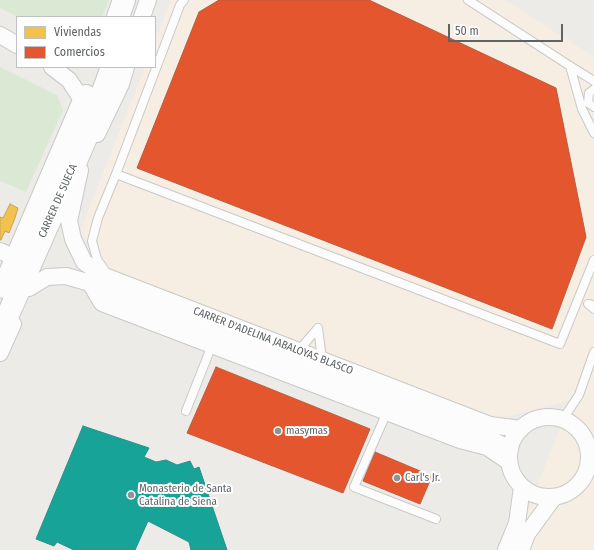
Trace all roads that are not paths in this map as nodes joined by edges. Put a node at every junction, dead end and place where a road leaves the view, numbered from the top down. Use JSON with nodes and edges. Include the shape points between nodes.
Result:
{"nodes":[{"id":1,"x":124,"y":0,"type":"edge"},
{"id":2,"x":137,"y":0,"type":"edge"},
{"id":3,"x":148,"y":0,"type":"edge"},
{"id":4,"x":184,"y":0,"type":"edge"},
{"id":5,"x":468,"y":0,"type":"edge"},
{"id":6,"x":118,"y":16,"type":"edge"},
{"id":7,"x":130,"y":16,"type":"edge"},
{"id":8,"x":142,"y":16,"type":"edge"},
{"id":9,"x":0,"y":28,"type":"edge"},
{"id":10,"x":16,"y":34,"type":"edge"},
{"id":11,"x":0,"y":35,"type":"edge"},
{"id":12,"x":16,"y":44,"type":"edge"},
{"id":13,"x":570,"y":66,"type":"junction"},
{"id":14,"x":53,"y":68,"type":"edge"},
{"id":15,"x":98,"y":68,"type":"edge"},
{"id":16,"x":112,"y":68,"type":"edge"},
{"id":17,"x":126,"y":68,"type":"edge"},
{"id":18,"x":594,"y":81,"type":"edge"},
{"id":19,"x":594,"y":89,"type":"edge"},
{"id":20,"x":84,"y":103,"type":"junction"},
{"id":21,"x":594,"y":107,"type":"edge"},
{"id":22,"x":593,"y":130,"type":"edge"},
{"id":23,"x":80,"y":170,"type":"junction"},
{"id":24,"x":116,"y":174,"type":"junction"},
{"id":25,"x":72,"y":207,"type":"joint"},
{"id":26,"x":8,"y":254,"type":"edge"},
{"id":27,"x":594,"y":260,"type":"edge"},
{"id":28,"x":109,"y":277,"type":"junction"},
{"id":29,"x":90,"y":283,"type":"junction"},
{"id":30,"x":29,"y":288,"type":"junction"},
{"id":31,"x":0,"y":296,"type":"edge"},
{"id":32,"x":578,"y":301,"type":"junction"},
{"id":33,"x":592,"y":306,"type":"edge"},
{"id":34,"x":0,"y":333,"type":"edge"},
{"id":35,"x":212,"y":345,"type":"junction"},
{"id":36,"x":299,"y":350,"type":"junction"},
{"id":37,"x":594,"y":352,"type":"edge"},
{"id":38,"x":0,"y":353,"type":"edge"},
{"id":39,"x":322,"y":360,"type":"junction"},
{"id":40,"x":186,"y":411,"type":"dead end"},
{"id":41,"x":387,"y":412,"type":"junction"},
{"id":42,"x":563,"y":419,"type":"junction"},
{"id":43,"x":521,"y":429,"type":"junction"},
{"id":44,"x":510,"y":456,"type":"junction"},
{"id":45,"x":522,"y":487,"type":"junction"},
{"id":46,"x":554,"y":497,"type":"junction"},
{"id":47,"x":436,"y":519,"type":"dead end"},
{"id":48,"x":506,"y":550,"type":"edge"},
{"id":49,"x":521,"y":550,"type":"edge"}],
"edges":[{"from":1,"to":6,"type":"main road"},
{"from":2,"to":7,"type":"main road"},
{"from":3,"to":8,"type":"street"},
{"from":4,"to":24,"type":"lane"},
{"from":5,"to":13,"type":"lane"},
{"from":9,"to":10,"type":"street"},
{"from":11,"to":12,"type":"street"},
{"from":13,"to":18,"type":"lane"},
{"from":13,"to":22,"type":"lane","via":[[582,109]]},
{"from":14,"to":20,"type":"street","via":[[70,80]]},
{"from":15,"to":20,"type":"main road","name":"CARRER DE SUECA"},
{"from":16,"to":34,"type":"main road","name":"CARRER DE SUECA","via":[[86,138]]},
{"from":17,"to":23,"type":"street","name":"CARRER DE SUECA","via":[[121,84]]},
{"from":19,"to":21,"type":"lane","via":[[589,93],[588,102]]},
{"from":20,"to":26,"type":"main road","name":"CARRER DE SUECA"},
{"from":23,"to":25,"type":"street","name":"CARRER DE SUECA"},
{"from":23,"to":30,"type":"street","name":"CARRER DE SUECA"},
{"from":24,"to":28,"type":"lane","via":[[98,218],[92,241],[97,259]]},
{"from":24,"to":32,"type":"lane","via":[[560,344]]},
{"from":25,"to":28,"type":"street","name":"CARRER D'ADELINA JABALOYAS BLASCO","via":[[69,222],[73,239],[84,262]]},
{"from":26,"to":31,"type":"main road","name":"CARRER DE SUECA"},
{"from":27,"to":32,"type":"lane"},
{"from":28,"to":36,"type":"street","name":"CARRER D'ADELINA JABALOYAS BLASCO"},
{"from":29,"to":30,"type":"street","name":"CARRER D'ADELINA JABALOYAS BLASCO","via":[[66,276],[48,277]]},
{"from":29,"to":35,"type":"street","via":[[102,303]]},
{"from":29,"to":44,"type":"street","name":"CARRER D'ADELINA JABALOYAS BLASCO","via":[[488,438]]},
{"from":30,"to":38,"type":"street","name":"CARRER DE SUECA"},
{"from":32,"to":33,"type":"lane"},
{"from":35,"to":40,"type":"lane"},
{"from":35,"to":41,"type":"street"},
{"from":36,"to":39,"type":"street","name":"CARRER D'ADELINA JABALOYAS BLASCO"},
{"from":36,"to":39,"type":"lane","via":[[318,328]]},
{"from":37,"to":42,"type":"lane","via":[[579,395]]},
{"from":39,"to":43,"type":"street","name":"CARRER D'ADELINA JABALOYAS BLASCO","via":[[490,424]]},
{"from":41,"to":44,"type":"street"},
{"from":41,"to":47,"type":"lane","via":[[354,487]]},
{"from":42,"to":43,"type":"street","via":[[548,417],[533,420]]},
{"from":42,"to":46,"type":"street","via":[[575,426],[584,437],[589,450],[589,464],[582,480],[570,492]]},
{"from":43,"to":44,"type":"street"},
{"from":44,"to":45,"type":"street","via":[[513,476]]},
{"from":45,"to":46,"type":"street","via":[[537,495]]},
{"from":45,"to":48,"type":"street","via":[[517,523]]},
{"from":46,"to":49,"type":"street","via":[[527,534]]}]}
